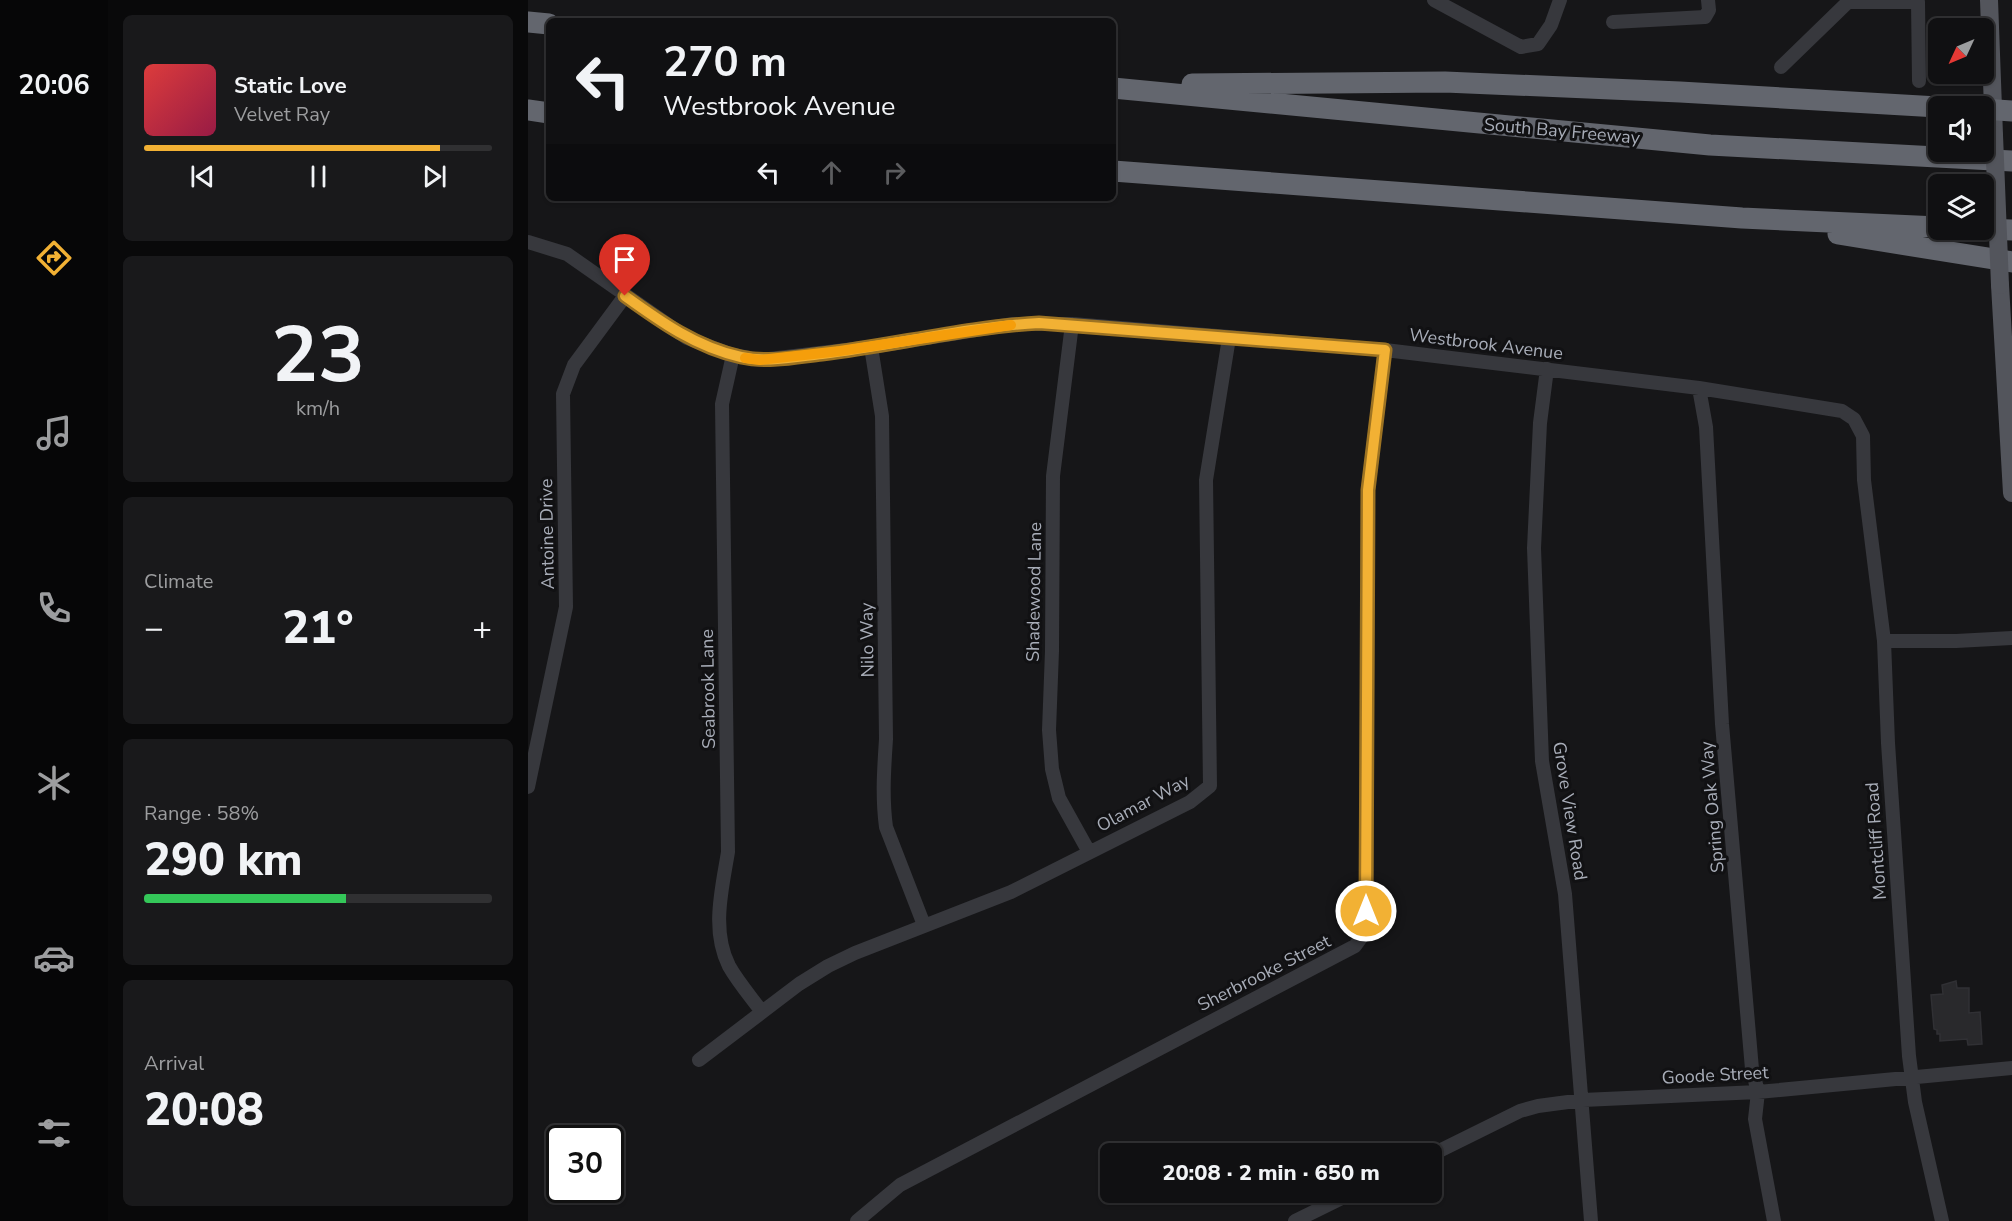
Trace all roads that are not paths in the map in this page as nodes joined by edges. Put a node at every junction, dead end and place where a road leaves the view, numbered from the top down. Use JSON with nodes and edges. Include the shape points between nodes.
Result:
{"nodes":[{"id":1,"x":1434,"y":0,"type":"edge"},
{"id":2,"x":1560,"y":0,"type":"edge"},
{"id":3,"x":1708,"y":0,"type":"edge"},
{"id":4,"x":1989,"y":0,"type":"edge"},
{"id":5,"x":1848,"y":1,"type":"edge"},
{"id":6,"x":528,"y":22,"type":"edge"},
{"id":7,"x":1613,"y":22,"type":"dead end"},
{"id":8,"x":546,"y":24,"type":"edge"},
{"id":9,"x":1781,"y":67,"type":"dead end"},
{"id":10,"x":1919,"y":81,"type":"dead end"},
{"id":11,"x":1116,"y":86,"type":"edge"},
{"id":12,"x":1116,"y":86,"type":"edge"},
{"id":13,"x":1928,"y":105,"type":"edge"},
{"id":14,"x":528,"y":110,"type":"edge"},
{"id":15,"x":1996,"y":110,"type":"edge"},
{"id":16,"x":546,"y":112,"type":"edge"},
{"id":17,"x":2012,"y":160,"type":"edge"},
{"id":18,"x":1116,"y":171,"type":"edge"},
{"id":19,"x":1742,"y":218,"type":"junction"},
{"id":20,"x":1928,"y":227,"type":"edge"},
{"id":21,"x":1994,"y":229,"type":"edge"},
{"id":22,"x":2012,"y":230,"type":"edge"},
{"id":23,"x":528,"y":243,"type":"edge"},
{"id":24,"x":2012,"y":262,"type":"edge"},
{"id":25,"x":625,"y":296,"type":"junction"},
{"id":26,"x":1072,"y":324,"type":"junction"},
{"id":27,"x":1229,"y":338,"type":"junction"},
{"id":28,"x":872,"y":347,"type":"junction"},
{"id":29,"x":1385,"y":350,"type":"junction"},
{"id":30,"x":733,"y":355,"type":"junction"},
{"id":31,"x":1547,"y":369,"type":"junction"},
{"id":32,"x":1699,"y":388,"type":"junction"},
{"id":33,"x":1863,"y":457,"type":"joint"},
{"id":34,"x":2012,"y":493,"type":"edge"},
{"id":35,"x":2012,"y":638,"type":"edge"},
{"id":36,"x":1884,"y":641,"type":"junction"},
{"id":37,"x":528,"y":787,"type":"edge"},
{"id":38,"x":1089,"y":852,"type":"junction"},
{"id":39,"x":924,"y":925,"type":"junction"},
{"id":40,"x":762,"y":1011,"type":"junction"},
{"id":41,"x":699,"y":1060,"type":"dead end"},
{"id":42,"x":2012,"y":1068,"type":"edge"},
{"id":43,"x":1912,"y":1078,"type":"junction"},
{"id":44,"x":1758,"y":1092,"type":"junction"},
{"id":45,"x":1583,"y":1100,"type":"junction"},
{"id":46,"x":1442,"y":1150,"type":"edge"},
{"id":47,"x":1332,"y":1203,"type":"edge"},
{"id":48,"x":857,"y":1221,"type":"edge"},
{"id":49,"x":1295,"y":1221,"type":"edge"},
{"id":50,"x":1591,"y":1221,"type":"edge"},
{"id":51,"x":1774,"y":1221,"type":"edge"},
{"id":52,"x":1942,"y":1221,"type":"edge"}],
"edges":[{"from":1,"to":2,"type":"street","via":[[1521,47],[1538,44],[1551,25]]},
{"from":3,"to":7,"type":"street","via":[[1705,17]]},
{"from":4,"to":15,"type":"main road"},
{"from":5,"to":9,"type":"street"},
{"from":5,"to":10,"type":"street","via":[[1918,2]]},
{"from":6,"to":8,"type":"highway"},
{"from":11,"to":13,"type":"highway","via":[[1445,82]]},
{"from":12,"to":17,"type":"highway","name":"South Bay Freeway","via":[[1710,145]]},
{"from":14,"to":16,"type":"highway"},
{"from":15,"to":34,"type":"main road","bridge":true,"via":[[2000,285]]},
{"from":18,"to":19,"type":"highway"},
{"from":19,"to":20,"type":"highway"},
{"from":19,"to":24,"type":"highway"},
{"from":21,"to":22,"type":"highway"},
{"from":23,"to":25,"type":"street","name":"Westbrook Avenue","via":[[567,254]]},
{"from":25,"to":30,"type":"street","name":"Westbrook Avenue","via":[[687,338]]},
{"from":25,"to":37,"type":"street","name":"Antoine Drive","via":[[574,365],[563,394],[566,607]]},
{"from":26,"to":27,"type":"street","name":"Westbrook Avenue"},
{"from":26,"to":28,"type":"street","name":"Westbrook Avenue","via":[[1013,324]]},
{"from":26,"to":38,"type":"street","name":"Shadewood Lane","via":[[1053,476],[1049,744],[1059,798]]},
{"from":27,"to":29,"type":"street","name":"Westbrook Avenue"},
{"from":27,"to":38,"type":"street","name":"Olamar Way","via":[[1206,480],[1210,786],[1190,802]]},
{"from":28,"to":30,"type":"street","name":"Westbrook Avenue","via":[[760,360]]},
{"from":28,"to":39,"type":"street","name":"Nilo Way","via":[[882,416],[886,739],[882,792],[886,827]]},
{"from":29,"to":31,"type":"street","name":"Westbrook Avenue"},
{"from":29,"to":48,"type":"street","name":"Sherbrooke Street","via":[[1368,490],[1363,935],[1355,946],[900,1185]]},
{"from":30,"to":40,"type":"street","name":"Seabrook Lane","via":[[722,404],[728,852],[718,912],[721,944],[729,966]]},
{"from":31,"to":32,"type":"street","name":"Westbrook Avenue"},
{"from":31,"to":45,"type":"street","name":"Grove View Road","via":[[1540,423],[1534,548],[1542,761],[1565,894]]},
{"from":32,"to":33,"type":"street","name":"Westbrook Avenue","via":[[1842,411],[1854,419],[1863,436]]},
{"from":32,"to":44,"type":"street","name":"Spring Oak Way","via":[[1706,427],[1725,751],[1752,1069]]},
{"from":33,"to":36,"type":"street","name":"Montcliff Road"},
{"from":35,"to":36,"type":"street"},
{"from":36,"to":43,"type":"street","name":"Montcliff Road"},
{"from":38,"to":39,"type":"street","name":"Olamar Way","via":[[1011,892]]},
{"from":39,"to":40,"type":"street","name":"Olamar Way","via":[[828,966]]},
{"from":40,"to":41,"type":"street","name":"Olamar Way"},
{"from":42,"to":43,"type":"street","name":"Goode Street"},
{"from":43,"to":44,"type":"street","name":"Goode Street"},
{"from":43,"to":52,"type":"street","name":"Montcliff Road"},
{"from":44,"to":45,"type":"street","name":"Goode Street"},
{"from":44,"to":51,"type":"street","name":"Spring Oak Way","via":[[1755,1119]]},
{"from":45,"to":46,"type":"street","name":"Goode Street","via":[[1520,1111]]},
{"from":45,"to":50,"type":"street","name":"Grove View Road"},
{"from":47,"to":49,"type":"street"}]}
